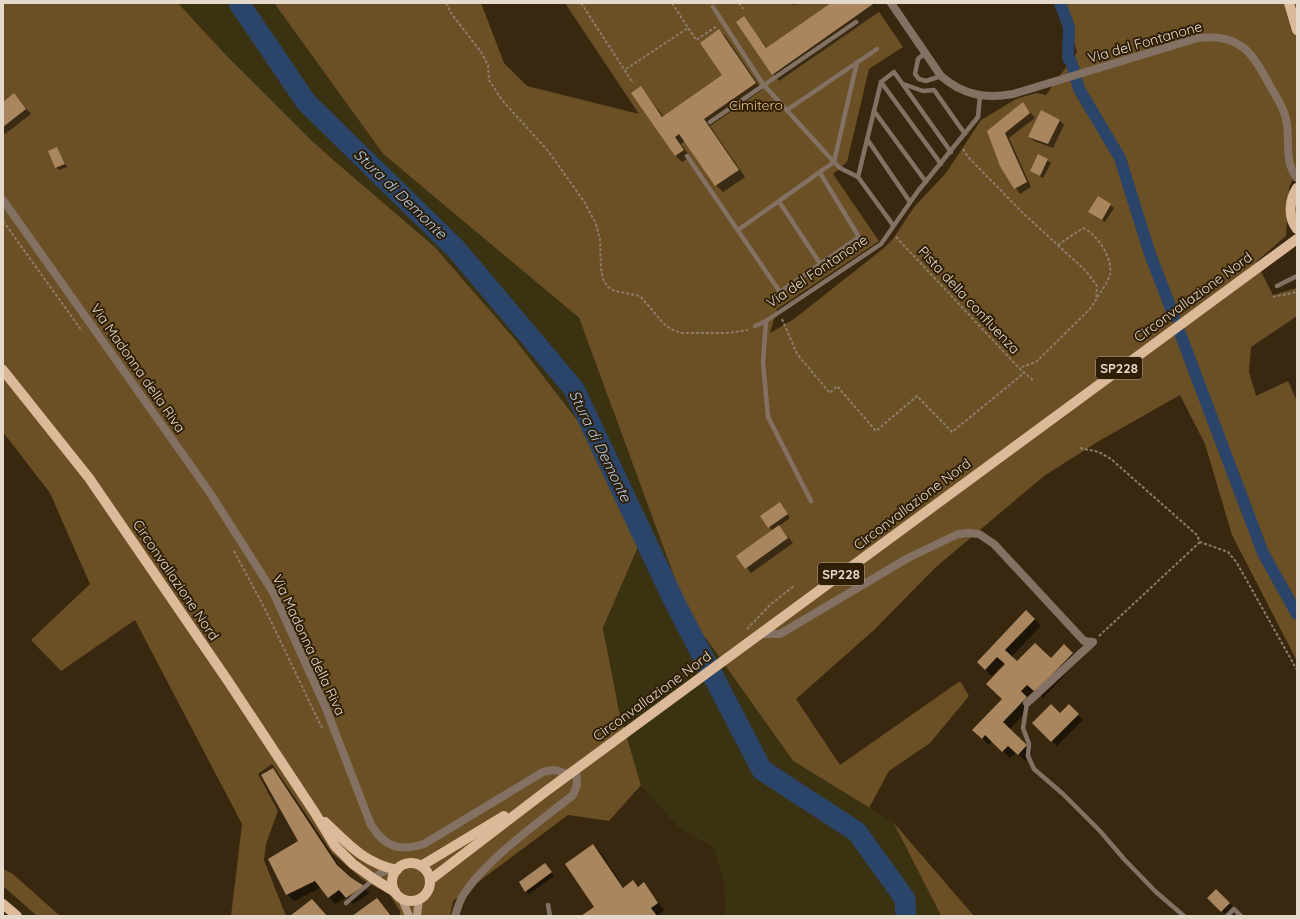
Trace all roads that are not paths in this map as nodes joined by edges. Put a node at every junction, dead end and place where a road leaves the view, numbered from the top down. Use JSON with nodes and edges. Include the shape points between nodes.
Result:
{"nodes":[{"id":1,"x":891,"y":3,"type":"edge"},
{"id":2,"x":1289,"y":3,"type":"edge"},
{"id":3,"x":713,"y":7,"type":"dead end"},
{"id":4,"x":856,"y":22,"type":"dead end"},
{"id":5,"x":1297,"y":30,"type":"edge"},
{"id":6,"x":877,"y":49,"type":"dead end"},
{"id":7,"x":925,"y":53,"type":"junction"},
{"id":8,"x":857,"y":62,"type":"junction"},
{"id":9,"x":941,"y":76,"type":"junction"},
{"id":10,"x":881,"y":82,"type":"junction"},
{"id":11,"x":763,"y":84,"type":"junction"},
{"id":12,"x":903,"y":84,"type":"junction"},
{"id":13,"x":980,"y":96,"type":"junction"},
{"id":14,"x":787,"y":110,"type":"junction"},
{"id":15,"x":874,"y":111,"type":"junction"},
{"id":16,"x":710,"y":122,"type":"dead end"},
{"id":17,"x":965,"y":134,"type":"junction"},
{"id":18,"x":867,"y":139,"type":"junction"},
{"id":19,"x":951,"y":152,"type":"junction"},
{"id":20,"x":688,"y":156,"type":"dead end"},
{"id":21,"x":834,"y":162,"type":"junction"},
{"id":22,"x":940,"y":164,"type":"junction"},
{"id":23,"x":820,"y":173,"type":"junction"},
{"id":24,"x":858,"y":177,"type":"junction"},
{"id":25,"x":1297,"y":178,"type":"edge"},
{"id":26,"x":926,"y":182,"type":"junction"},
{"id":27,"x":1297,"y":188,"type":"edge"},
{"id":28,"x":3,"y":200,"type":"edge"},
{"id":29,"x":780,"y":202,"type":"junction"},
{"id":30,"x":910,"y":202,"type":"junction"},
{"id":31,"x":893,"y":225,"type":"junction"},
{"id":32,"x":1297,"y":229,"type":"edge"},
{"id":33,"x":738,"y":230,"type":"junction"},
{"id":34,"x":1297,"y":239,"type":"edge"},
{"id":35,"x":821,"y":265,"type":"junction"},
{"id":36,"x":1297,"y":276,"type":"edge"},
{"id":37,"x":1276,"y":286,"type":"dead end"},
{"id":38,"x":766,"y":321,"type":"junction"},
{"id":39,"x":755,"y":326,"type":"road end"},
{"id":40,"x":3,"y":370,"type":"edge"},
{"id":41,"x":811,"y":501,"type":"dead end"},
{"id":42,"x":761,"y":634,"type":"junction"},
{"id":43,"x":1028,"y":703,"type":"joint"},
{"id":44,"x":572,"y":772,"type":"junction"},
{"id":45,"x":545,"y":792,"type":"junction"},
{"id":46,"x":315,"y":813,"type":"junction"},
{"id":47,"x":421,"y":866,"type":"junction"},
{"id":48,"x":394,"y":869,"type":"junction"},
{"id":49,"x":374,"y":879,"type":"junction"},
{"id":50,"x":430,"y":880,"type":"junction"},
{"id":51,"x":399,"y":895,"type":"junction"},
{"id":52,"x":419,"y":900,"type":"junction"},
{"id":53,"x":346,"y":903,"type":"dead end"},
{"id":54,"x":3,"y":904,"type":"edge"},
{"id":55,"x":548,"y":905,"type":"dead end"},
{"id":56,"x":17,"y":916,"type":"edge"},
{"id":57,"x":408,"y":916,"type":"edge"},
{"id":58,"x":417,"y":916,"type":"edge"},
{"id":59,"x":455,"y":916,"type":"edge"},
{"id":60,"x":550,"y":916,"type":"edge"},
{"id":61,"x":1184,"y":916,"type":"edge"},
{"id":62,"x":1227,"y":916,"type":"edge"},
{"id":63,"x":1241,"y":916,"type":"edge"}],
"edges":[{"from":1,"to":7,"type":"street","name":"Via del Fontanone"},
{"from":2,"to":5,"type":"main road"},
{"from":3,"to":11,"type":"lane"},
{"from":4,"to":11,"type":"lane"},
{"from":6,"to":8,"type":"lane"},
{"from":7,"to":9,"type":"street","name":"Via del Fontanone"},
{"from":7,"to":9,"type":"lane","via":[[918,59],[915,74],[919,79],[926,81]]},
{"from":8,"to":14,"type":"lane"},
{"from":8,"to":21,"type":"lane"},
{"from":9,"to":13,"type":"street","name":"Via del Fontanone","via":[[964,92]]},
{"from":10,"to":12,"type":"lane","via":[[894,72]]},
{"from":10,"to":15,"type":"lane"},
{"from":10,"to":22,"type":"lane"},
{"from":11,"to":14,"type":"lane"},
{"from":11,"to":16,"type":"lane"},
{"from":12,"to":17,"type":"lane","via":[[923,90],[934,90]]},
{"from":12,"to":19,"type":"lane"},
{"from":13,"to":17,"type":"lane","name":"Via del Fontanone","via":[[978,118]]},
{"from":13,"to":25,"type":"street","name":"Via del Fontanone","via":[[997,97],[1013,94],[1198,38],[1228,38],[1251,54],[1286,118],[1288,159]]},
{"from":14,"to":21,"type":"lane"},
{"from":15,"to":18,"type":"lane"},
{"from":15,"to":26,"type":"lane"},
{"from":17,"to":19,"type":"lane","name":"Via del Fontanone"},
{"from":18,"to":24,"type":"lane"},
{"from":18,"to":30,"type":"lane"},
{"from":19,"to":22,"type":"lane","name":"Via del Fontanone"},
{"from":20,"to":33,"type":"lane"},
{"from":21,"to":23,"type":"lane"},
{"from":21,"to":24,"type":"lane"},
{"from":22,"to":26,"type":"lane","name":"Via del Fontanone"},
{"from":23,"to":29,"type":"lane"},
{"from":23,"to":35,"type":"lane","via":[[859,237]]},
{"from":24,"to":31,"type":"lane"},
{"from":26,"to":30,"type":"lane","name":"Via del Fontanone"},
{"from":27,"to":32,"type":"main road","via":[[1291,204],[1291,215]]},
{"from":28,"to":44,"type":"street","name":"Via Madonna della Riva","via":[[210,493],[273,592],[325,706],[371,825],[378,835],[387,843],[399,848],[412,848],[424,844],[543,772],[551,769]]},
{"from":29,"to":33,"type":"lane"},
{"from":29,"to":35,"type":"lane"},
{"from":30,"to":31,"type":"lane","name":"Via del Fontanone"},
{"from":31,"to":38,"type":"lane","name":"Via del Fontanone","via":[[881,244]]},
{"from":33,"to":35,"type":"lane","via":[[780,292]]},
{"from":34,"to":42,"type":"main road","name":"Circonvallazione Nord","number":"SP228"},
{"from":36,"to":37,"type":"lane"},
{"from":38,"to":39,"type":"lane","name":"Via del Fontanone"},
{"from":38,"to":41,"type":"lane","via":[[763,362],[768,417]]},
{"from":40,"to":46,"type":"main road","name":"Circonvallazione Nord","via":[[89,478]]},
{"from":42,"to":43,"type":"street","via":[[780,634],[908,558],[958,534],[979,534],[994,544],[1084,641],[1092,642]]},
{"from":42,"to":44,"type":"main road","name":"Circonvallazione Nord","number":"SP228"},
{"from":43,"to":61,"type":"lane","via":[[1023,728],[1029,744],[1028,756],[1034,769],[1100,831],[1156,892]]},
{"from":44,"to":45,"type":"main road","name":"Circonvallazione Nord"},
{"from":44,"to":59,"type":"street","via":[[577,785],[573,795],[482,872],[466,891]]},
{"from":45,"to":47,"type":"main road","name":"Circonvallazione Nord"},
{"from":45,"to":50,"type":"main road","name":"Circonvallazione Nord"},
{"from":46,"to":48,"type":"main road","name":"Circonvallazione Nord","via":[[359,855]]},
{"from":46,"to":49,"type":"main road","name":"Circonvallazione Nord","via":[[335,846],[353,864]]},
{"from":47,"to":48,"type":"main road","via":[[416,863],[406,864]]},
{"from":47,"to":50,"type":"main road","via":[[429,874]]},
{"from":48,"to":49,"type":"street","via":[[382,872]]},
{"from":48,"to":51,"type":"main road","via":[[392,880]]},
{"from":49,"to":51,"type":"main road","name":"Circonvallazione Nord"},
{"from":49,"to":53,"type":"lane"},
{"from":50,"to":52,"type":"main road","via":[[428,892]]},
{"from":51,"to":52,"type":"main road","via":[[408,901]]},
{"from":51,"to":57,"type":"main road"},
{"from":52,"to":58,"type":"main road"},
{"from":54,"to":56,"type":"main road"},
{"from":55,"to":60,"type":"lane"},
{"from":62,"to":63,"type":"lane","via":[[1234,909]]}]}
